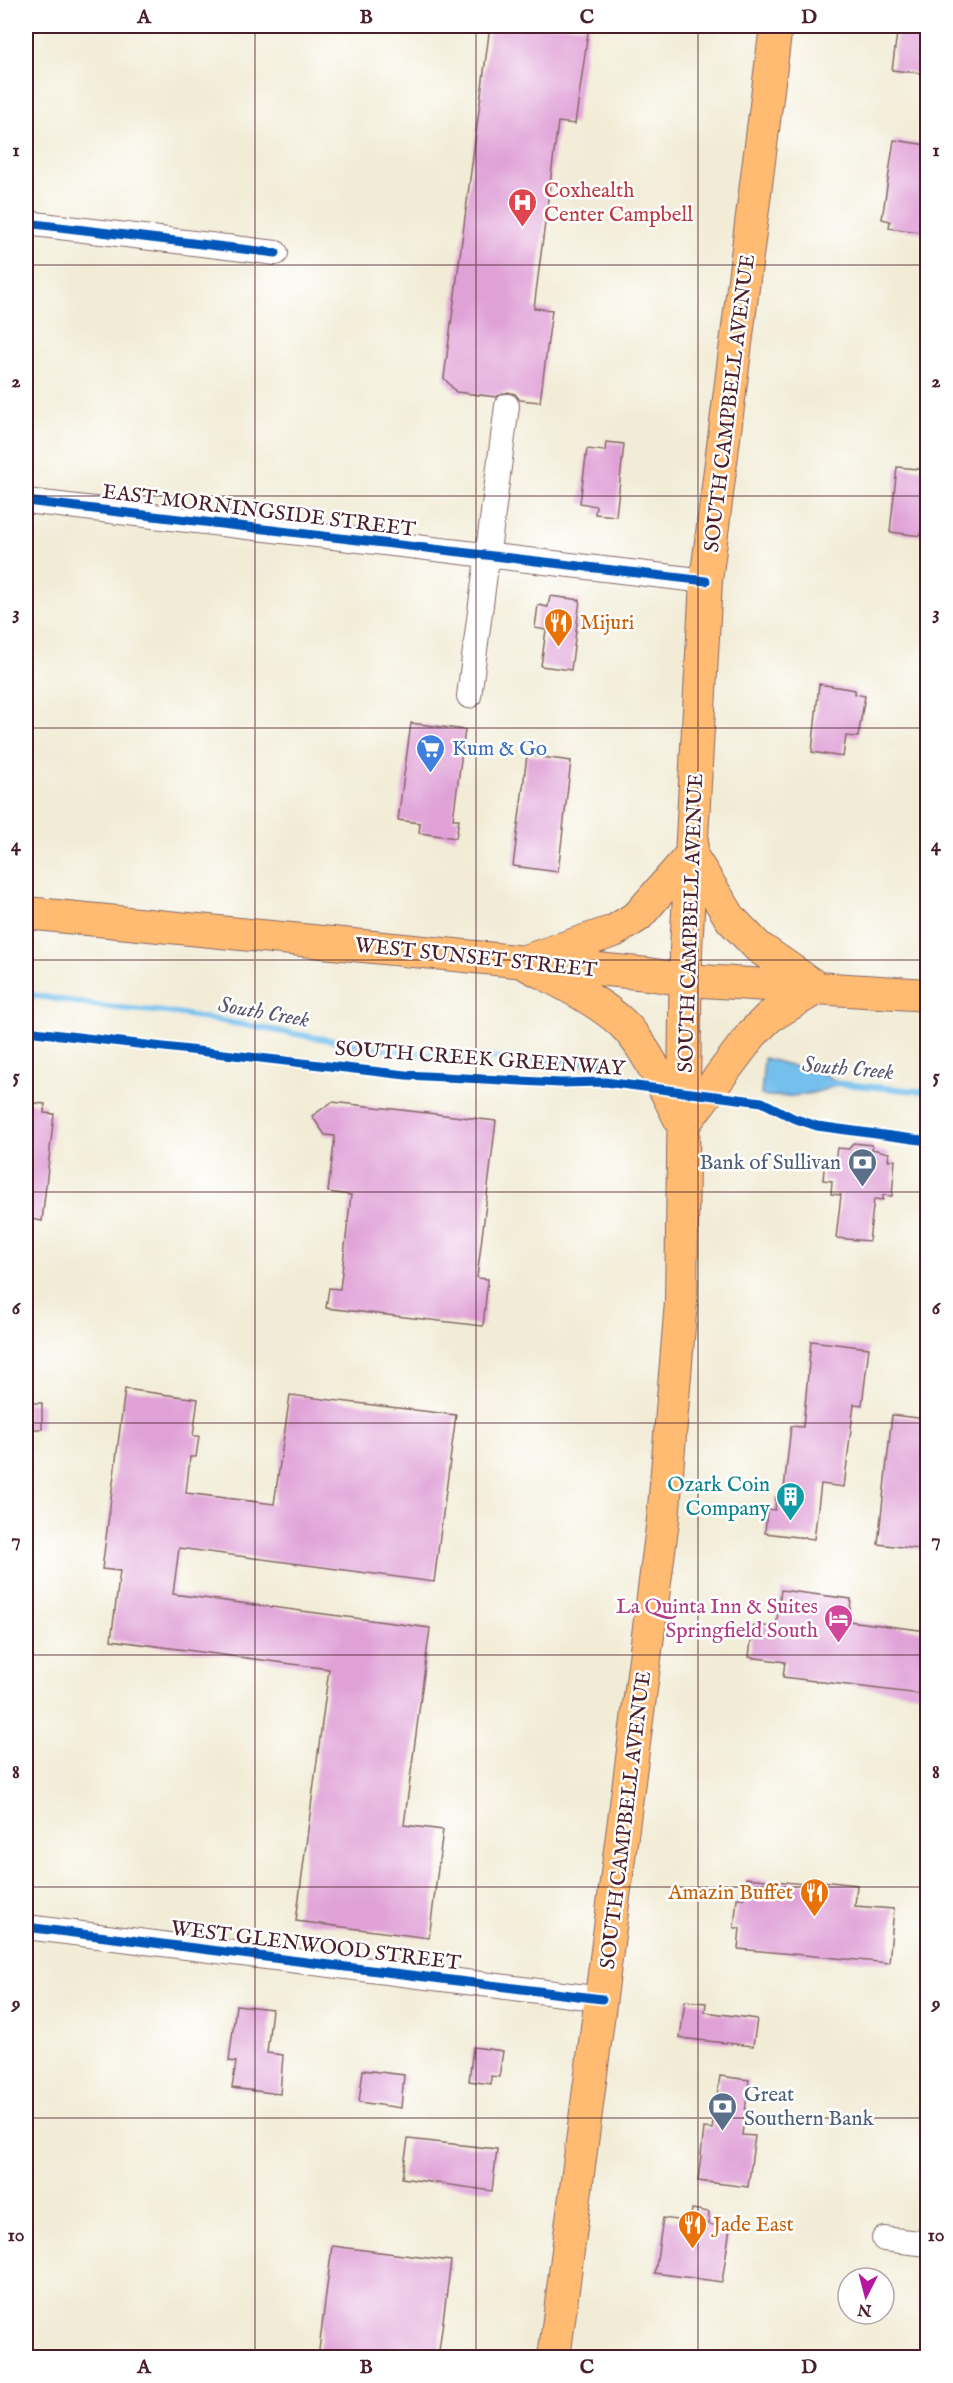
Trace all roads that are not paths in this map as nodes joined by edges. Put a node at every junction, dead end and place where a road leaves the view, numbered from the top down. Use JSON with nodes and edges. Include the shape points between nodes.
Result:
{"nodes":[{"id":1,"x":776,"y":26,"type":"edge"},
{"id":2,"x":26,"y":223,"type":"edge"},
{"id":3,"x":276,"y":253,"type":"dead end"},
{"id":4,"x":507,"y":406,"type":"dead end"},
{"id":5,"x":26,"y":501,"type":"edge"},
{"id":6,"x":489,"y":556,"type":"junction"},
{"id":7,"x":706,"y":581,"type":"junction"},
{"id":8,"x":469,"y":696,"type":"dead end"},
{"id":9,"x":691,"y":855,"type":"junction"},
{"id":10,"x":26,"y":913,"type":"edge"},
{"id":11,"x":522,"y":962,"type":"junction"},
{"id":12,"x":686,"y":980,"type":"junction"},
{"id":13,"x":817,"y":988,"type":"junction"},
{"id":14,"x":927,"y":995,"type":"edge"},
{"id":15,"x":683,"y":1125,"type":"junction"},
{"id":16,"x":26,"y":1927,"type":"edge"},
{"id":17,"x":602,"y":1999,"type":"junction"},
{"id":18,"x":884,"y":2239,"type":"dead end"},
{"id":19,"x":927,"y":2244,"type":"edge"},
{"id":20,"x":554,"y":2358,"type":"edge"}],
"edges":[{"from":1,"to":7,"type":"main road","name":"SOUTH CAMPBELL AVENUE"},
{"from":2,"to":3,"type":"street"},
{"from":4,"to":6,"type":"street"},
{"from":5,"to":6,"type":"street","name":"EAST MORNINGSIDE STREET"},
{"from":6,"to":7,"type":"street","name":"EAST MORNINGSIDE STREET"},
{"from":6,"to":8,"type":"street"},
{"from":7,"to":9,"type":"main road","name":"SOUTH CAMPBELL AVENUE"},
{"from":9,"to":11,"type":"main road","via":[[638,916],[614,931]]},
{"from":9,"to":12,"type":"main road","name":"SOUTH CAMPBELL AVENUE"},
{"from":9,"to":13,"type":"main road","via":[[731,919],[758,947]]},
{"from":10,"to":11,"type":"main road","name":"WEST SUNSET STREET"},
{"from":11,"to":12,"type":"main road","name":"WEST SUNSET STREET"},
{"from":11,"to":15,"type":"main road","via":[[621,1022],[640,1044]]},
{"from":12,"to":13,"type":"main road","name":"WEST SUNSET STREET"},
{"from":12,"to":15,"type":"main road","name":"SOUTH CAMPBELL AVENUE"},
{"from":13,"to":14,"type":"main road","name":"WEST SUNSET STREET"},
{"from":13,"to":15,"type":"main road","via":[[769,1017],[752,1034]]},
{"from":15,"to":17,"type":"main road","name":"SOUTH CAMPBELL AVENUE","via":[[681,1302],[663,1520]]},
{"from":16,"to":17,"type":"street","name":"WEST GLENWOOD STREET"},
{"from":17,"to":20,"type":"main road","name":"SOUTH CAMPBELL AVENUE"},
{"from":18,"to":19,"type":"street"}]}
